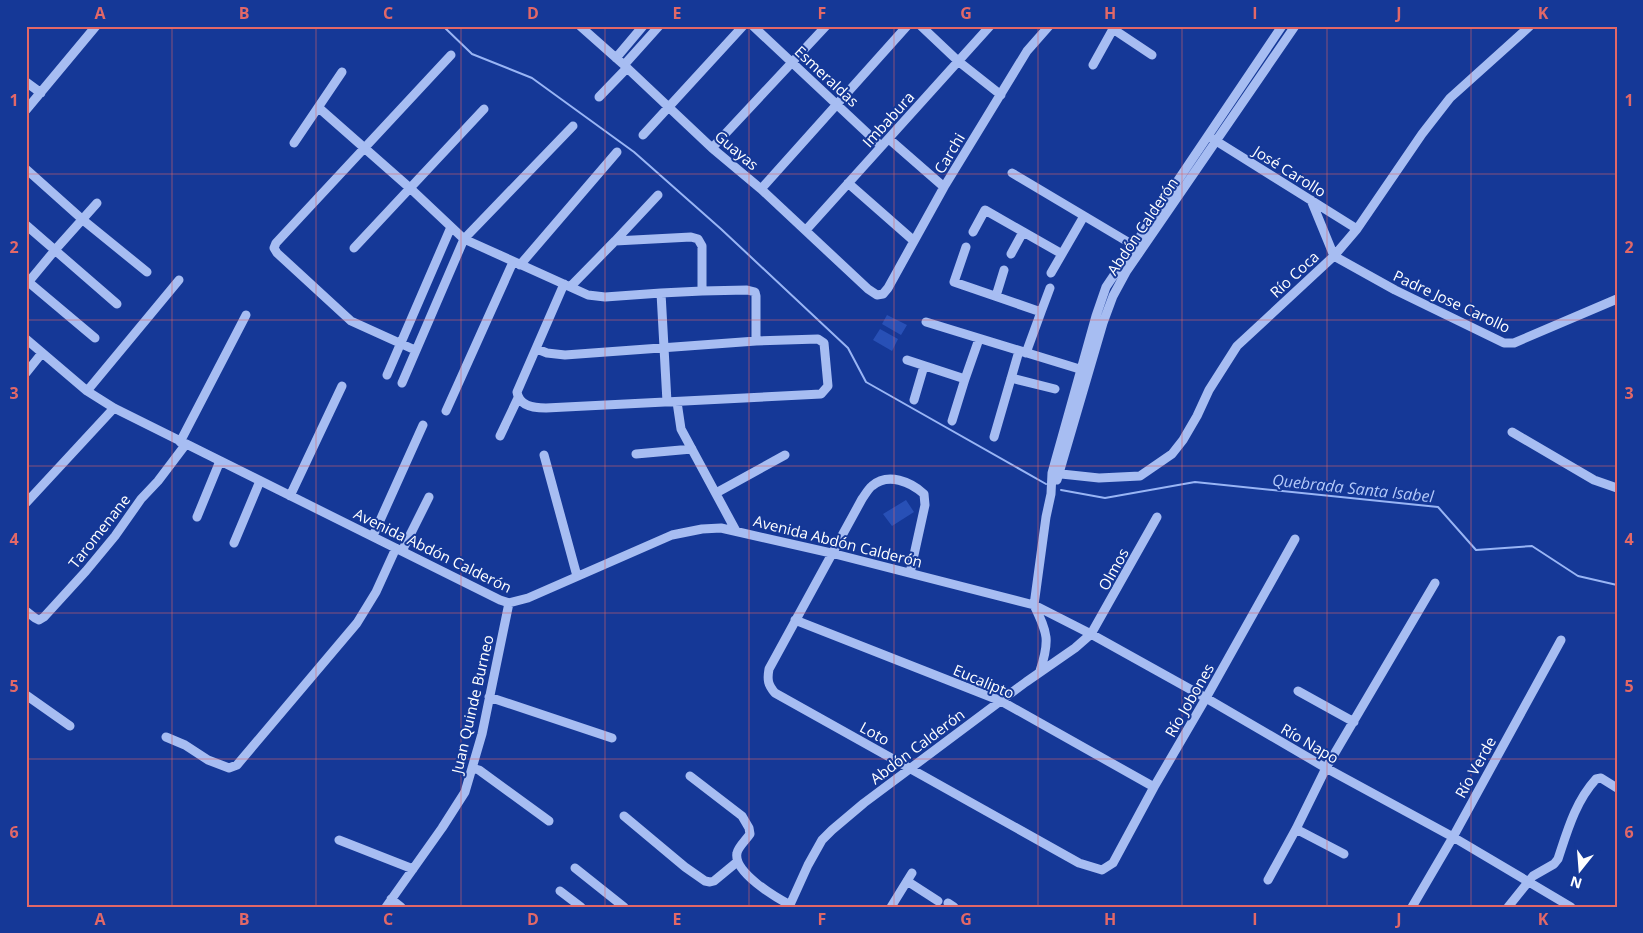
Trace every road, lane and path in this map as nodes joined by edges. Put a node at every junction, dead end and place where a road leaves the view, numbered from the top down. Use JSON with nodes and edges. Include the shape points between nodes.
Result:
{"nodes":[{"id":1,"x":96,"y":26,"type":"edge"},
{"id":2,"x":580,"y":26,"type":"edge"},
{"id":3,"x":643,"y":26,"type":"edge"},
{"id":4,"x":659,"y":26,"type":"edge"},
{"id":5,"x":743,"y":26,"type":"edge"},
{"id":6,"x":753,"y":26,"type":"edge"},
{"id":7,"x":826,"y":26,"type":"edge"},
{"id":8,"x":907,"y":26,"type":"edge"},
{"id":9,"x":920,"y":26,"type":"edge"},
{"id":10,"x":990,"y":26,"type":"edge"},
{"id":11,"x":1049,"y":26,"type":"edge"},
{"id":12,"x":1282,"y":26,"type":"edge"},
{"id":13,"x":1295,"y":26,"type":"edge"},
{"id":14,"x":1530,"y":26,"type":"edge"},
{"id":15,"x":451,"y":55,"type":"dead end"},
{"id":16,"x":1152,"y":55,"type":"dead end"},
{"id":17,"x":616,"y":58,"type":"junction"},
{"id":18,"x":790,"y":61,"type":"junction"},
{"id":19,"x":958,"y":61,"type":"junction"},
{"id":20,"x":1093,"y":65,"type":"dead end"},
{"id":21,"x":626,"y":67,"type":"junction"},
{"id":22,"x":342,"y":72,"type":"dead end"},
{"id":23,"x":26,"y":82,"type":"edge"},
{"id":24,"x":41,"y":93,"type":"junction"},
{"id":25,"x":1001,"y":95,"type":"junction"},
{"id":26,"x":599,"y":97,"type":"dead end"},
{"id":27,"x":837,"y":104,"type":"junction"},
{"id":28,"x":319,"y":108,"type":"junction"},
{"id":29,"x":669,"y":108,"type":"junction"},
{"id":30,"x":484,"y":109,"type":"dead end"},
{"id":31,"x":26,"y":110,"type":"edge"},
{"id":32,"x":572,"y":126,"type":"dead end"},
{"id":33,"x":643,"y":135,"type":"dead end"},
{"id":34,"x":889,"y":139,"type":"junction"},
{"id":35,"x":1212,"y":139,"type":"junction"},
{"id":36,"x":294,"y":143,"type":"dead end"},
{"id":37,"x":881,"y":146,"type":"junction"},
{"id":38,"x":365,"y":148,"type":"junction"},
{"id":39,"x":712,"y":148,"type":"junction"},
{"id":40,"x":617,"y":152,"type":"dead end"},
{"id":41,"x":26,"y":169,"type":"edge"},
{"id":42,"x":1012,"y":174,"type":"dead end"},
{"id":43,"x":848,"y":183,"type":"junction"},
{"id":44,"x":944,"y":187,"type":"junction"},
{"id":45,"x":410,"y":189,"type":"junction"},
{"id":46,"x":761,"y":189,"type":"junction"},
{"id":47,"x":658,"y":195,"type":"dead end"},
{"id":48,"x":1311,"y":200,"type":"junction"},
{"id":49,"x":97,"y":203,"type":"dead end"},
{"id":50,"x":1084,"y":216,"type":"junction"},
{"id":51,"x":83,"y":220,"type":"junction"},
{"id":52,"x":26,"y":225,"type":"edge"},
{"id":53,"x":452,"y":227,"type":"junction"},
{"id":54,"x":1357,"y":229,"type":"junction"},
{"id":55,"x":806,"y":230,"type":"junction"},
{"id":56,"x":973,"y":232,"type":"dead end"},
{"id":57,"x":1023,"y":232,"type":"junction"},
{"id":58,"x":464,"y":239,"type":"junction"},
{"id":59,"x":615,"y":241,"type":"junction"},
{"id":60,"x":914,"y":241,"type":"junction"},
{"id":61,"x":1133,"y":245,"type":"junction"},
{"id":62,"x":966,"y":247,"type":"dead end"},
{"id":63,"x":354,"y":248,"type":"dead end"},
{"id":64,"x":55,"y":250,"type":"junction"},
{"id":65,"x":1011,"y":254,"type":"dead end"},
{"id":66,"x":1062,"y":254,"type":"junction"},
{"id":67,"x":1334,"y":256,"type":"junction"},
{"id":68,"x":516,"y":263,"type":"junction"},
{"id":69,"x":1004,"y":270,"type":"dead end"},
{"id":70,"x":147,"y":272,"type":"dead end"},
{"id":71,"x":1051,"y":273,"type":"dead end"},
{"id":72,"x":179,"y":280,"type":"dead end"},
{"id":73,"x":27,"y":282,"type":"edge"},
{"id":74,"x":567,"y":285,"type":"junction"},
{"id":75,"x":1050,"y":288,"type":"dead end"},
{"id":76,"x":702,"y":291,"type":"junction"},
{"id":77,"x":661,"y":293,"type":"junction"},
{"id":78,"x":877,"y":295,"type":"joint"},
{"id":79,"x":996,"y":296,"type":"junction"},
{"id":80,"x":1617,"y":299,"type":"edge"},
{"id":81,"x":118,"y":304,"type":"dead end"},
{"id":82,"x":1041,"y":312,"type":"junction"},
{"id":83,"x":246,"y":315,"type":"dead end"},
{"id":84,"x":926,"y":322,"type":"dead end"},
{"id":85,"x":95,"y":338,"type":"dead end"},
{"id":86,"x":26,"y":339,"type":"edge"},
{"id":87,"x":979,"y":339,"type":"junction"},
{"id":88,"x":756,"y":341,"type":"junction"},
{"id":89,"x":400,"y":343,"type":"junction"},
{"id":90,"x":664,"y":347,"type":"junction"},
{"id":91,"x":537,"y":349,"type":"junction"},
{"id":92,"x":415,"y":350,"type":"junction"},
{"id":93,"x":1023,"y":352,"type":"junction"},
{"id":94,"x":42,"y":353,"type":"junction"},
{"id":95,"x":907,"y":360,"type":"dead end"},
{"id":96,"x":924,"y":366,"type":"junction"},
{"id":97,"x":1085,"y":371,"type":"junction"},
{"id":98,"x":26,"y":373,"type":"edge"},
{"id":99,"x":387,"y":375,"type":"dead end"},
{"id":100,"x":1011,"y":378,"type":"junction"},
{"id":101,"x":965,"y":379,"type":"junction"},
{"id":102,"x":402,"y":383,"type":"dead end"},
{"id":103,"x":342,"y":386,"type":"dead end"},
{"id":104,"x":1055,"y":389,"type":"dead end"},
{"id":105,"x":87,"y":391,"type":"junction"},
{"id":106,"x":518,"y":398,"type":"junction"},
{"id":107,"x":914,"y":400,"type":"dead end"},
{"id":108,"x":667,"y":402,"type":"junction"},
{"id":109,"x":677,"y":402,"type":"junction"},
{"id":110,"x":114,"y":408,"type":"junction"},
{"id":111,"x":446,"y":411,"type":"dead end"},
{"id":112,"x":952,"y":421,"type":"dead end"},
{"id":113,"x":423,"y":425,"type":"dead end"},
{"id":114,"x":1512,"y":432,"type":"dead end"},
{"id":115,"x":500,"y":436,"type":"dead end"},
{"id":116,"x":994,"y":437,"type":"dead end"},
{"id":117,"x":183,"y":443,"type":"junction"},
{"id":118,"x":692,"y":449,"type":"junction"},
{"id":119,"x":636,"y":454,"type":"dead end"},
{"id":120,"x":544,"y":455,"type":"dead end"},
{"id":121,"x":785,"y":455,"type":"dead end"},
{"id":122,"x":220,"y":461,"type":"junction"},
{"id":123,"x":1056,"y":474,"type":"junction"},
{"id":124,"x":260,"y":481,"type":"junction"},
{"id":125,"x":1617,"y":488,"type":"edge"},
{"id":126,"x":716,"y":493,"type":"junction"},
{"id":127,"x":290,"y":496,"type":"junction"},
{"id":128,"x":429,"y":496,"type":"dead end"},
{"id":129,"x":26,"y":503,"type":"edge"},
{"id":130,"x":197,"y":517,"type":"dead end"},
{"id":131,"x":1157,"y":517,"type":"dead end"},
{"id":132,"x":736,"y":531,"type":"junction"},
{"id":133,"x":373,"y":536,"type":"junction"},
{"id":134,"x":1295,"y":539,"type":"dead end"},
{"id":135,"x":234,"y":543,"type":"dead end"},
{"id":136,"x":399,"y":549,"type":"junction"},
{"id":137,"x":831,"y":553,"type":"junction"},
{"id":138,"x":910,"y":573,"type":"junction"},
{"id":139,"x":576,"y":576,"type":"junction"},
{"id":140,"x":1435,"y":582,"type":"dead end"},
{"id":141,"x":509,"y":603,"type":"junction"},
{"id":142,"x":1034,"y":605,"type":"junction"},
{"id":143,"x":26,"y":611,"type":"edge"},
{"id":144,"x":795,"y":620,"type":"junction"},
{"id":145,"x":1091,"y":634,"type":"junction"},
{"id":146,"x":1560,"y":640,"type":"dead end"},
{"id":147,"x":1040,"y":671,"type":"junction"},
{"id":148,"x":1298,"y":691,"type":"dead end"},
{"id":149,"x":26,"y":695,"type":"edge"},
{"id":150,"x":490,"y":697,"type":"junction"},
{"id":151,"x":1206,"y":698,"type":"junction"},
{"id":152,"x":1001,"y":701,"type":"junction"},
{"id":153,"x":1354,"y":722,"type":"junction"},
{"id":154,"x":70,"y":726,"type":"dead end"},
{"id":155,"x":166,"y":737,"type":"dead end"},
{"id":156,"x":612,"y":738,"type":"dead end"},
{"id":157,"x":472,"y":768,"type":"junction"},
{"id":158,"x":1326,"y":768,"type":"junction"},
{"id":159,"x":911,"y":769,"type":"junction"},
{"id":160,"x":690,"y":776,"type":"dead end"},
{"id":161,"x":1154,"y":787,"type":"junction"},
{"id":162,"x":1617,"y":788,"type":"edge"},
{"id":163,"x":624,"y":816,"type":"dead end"},
{"id":164,"x":549,"y":821,"type":"dead end"},
{"id":165,"x":1296,"y":830,"type":"junction"},
{"id":166,"x":1453,"y":837,"type":"junction"},
{"id":167,"x":339,"y":840,"type":"dead end"},
{"id":168,"x":1344,"y":854,"type":"dead end"},
{"id":169,"x":737,"y":862,"type":"junction"},
{"id":170,"x":575,"y":868,"type":"dead end"},
{"id":171,"x":413,"y":869,"type":"junction"},
{"id":172,"x":1102,"y":870,"type":"joint"},
{"id":173,"x":1268,"y":880,"type":"dead end"},
{"id":174,"x":1528,"y":881,"type":"junction"},
{"id":175,"x":560,"y":891,"type":"dead end"},
{"id":176,"x":388,"y":903,"type":"edge"},
{"id":177,"x":947,"y":904,"type":"edge"},
{"id":178,"x":790,"y":906,"type":"edge"},
{"id":179,"x":401,"y":907,"type":"edge"},
{"id":180,"x":581,"y":907,"type":"edge"},
{"id":181,"x":624,"y":907,"type":"edge"},
{"id":182,"x":891,"y":907,"type":"edge"},
{"id":183,"x":1412,"y":907,"type":"edge"},
{"id":184,"x":1508,"y":907,"type":"edge"},
{"id":185,"x":1571,"y":907,"type":"edge"}],
"edges":[{"from":1,"to":24,"type":"street"},
{"from":2,"to":17,"type":"street","name":"Guayas"},
{"from":3,"to":17,"type":"street"},
{"from":4,"to":21,"type":"street"},
{"from":5,"to":29,"type":"street"},
{"from":6,"to":18,"type":"street","name":"Esmeraldas"},
{"from":7,"to":18,"type":"street"},
{"from":8,"to":27,"type":"street"},
{"from":9,"to":19,"type":"street"},
{"from":10,"to":19,"type":"street","name":"Imbabura"},
{"from":11,"to":25,"type":"street","name":"Carchi","via":[[1027,51]]},
{"from":12,"to":35,"type":"street","name":"Abdón Calderón"},
{"from":13,"to":35,"type":"street","name":"Abdón Calderón"},
{"from":14,"to":54,"type":"street","name":"Río Coca","via":[[1450,98]]},
{"from":15,"to":38,"type":"street"},
{"from":16,"to":20,"type":"street","via":[[1113,30]]},
{"from":17,"to":21,"type":"street","name":"Guayas"},
{"from":18,"to":27,"type":"street","name":"Esmeraldas"},
{"from":18,"to":39,"type":"street"},
{"from":19,"to":25,"type":"street"},
{"from":19,"to":34,"type":"street","name":"Imbabura"},
{"from":21,"to":26,"type":"street"},
{"from":21,"to":29,"type":"street","name":"Guayas"},
{"from":22,"to":28,"type":"street"},
{"from":23,"to":24,"type":"street"},
{"from":24,"to":31,"type":"street"},
{"from":25,"to":44,"type":"street","name":"Carchi"},
{"from":27,"to":37,"type":"street","name":"Esmeraldas"},
{"from":27,"to":46,"type":"street"},
{"from":28,"to":36,"type":"street"},
{"from":28,"to":38,"type":"street"},
{"from":29,"to":33,"type":"street"},
{"from":29,"to":39,"type":"street","name":"Guayas"},
{"from":30,"to":45,"type":"street"},
{"from":32,"to":58,"type":"street"},
{"from":34,"to":37,"type":"street","name":"Imbabura"},
{"from":34,"to":44,"type":"street"},
{"from":35,"to":48,"type":"street","name":"José Carollo"},
{"from":35,"to":61,"type":"street","name":"Abdón Calderón"},
{"from":35,"to":97,"type":"street","name":"Abdón Calderón","via":[[1126,272],[1113,296]]},
{"from":37,"to":43,"type":"street","name":"Imbabura"},
{"from":38,"to":45,"type":"street"},
{"from":38,"to":89,"type":"street","via":[[274,248],[351,321]]},
{"from":39,"to":46,"type":"street","name":"Guayas"},
{"from":40,"to":68,"type":"street"},
{"from":41,"to":51,"type":"street"},
{"from":42,"to":50,"type":"street"},
{"from":43,"to":55,"type":"street","name":"Imbabura"},
{"from":43,"to":60,"type":"street"},
{"from":44,"to":60,"type":"street","name":"Carchi"},
{"from":45,"to":53,"type":"street"},
{"from":45,"to":63,"type":"street"},
{"from":46,"to":55,"type":"street","name":"Guayas"},
{"from":47,"to":59,"type":"street"},
{"from":48,"to":54,"type":"street","name":"José Carollo"},
{"from":48,"to":67,"type":"street"},
{"from":49,"to":51,"type":"street"},
{"from":50,"to":61,"type":"street"},
{"from":50,"to":66,"type":"street"},
{"from":51,"to":64,"type":"street"},
{"from":51,"to":70,"type":"street"},
{"from":52,"to":64,"type":"street"},
{"from":53,"to":58,"type":"street"},
{"from":53,"to":89,"type":"street"},
{"from":54,"to":67,"type":"street","name":"Río Coca"},
{"from":55,"to":78,"type":"street","name":"Guayas"},
{"from":56,"to":57,"type":"street","via":[[985,210]]},
{"from":57,"to":65,"type":"street"},
{"from":57,"to":66,"type":"street"},
{"from":58,"to":68,"type":"street"},
{"from":58,"to":92,"type":"street"},
{"from":59,"to":74,"type":"street"},
{"from":59,"to":76,"type":"street","via":[[691,237],[698,240],[703,249]]},
{"from":60,"to":78,"type":"street","name":"Carchi","via":[[888,288]]},
{"from":61,"to":97,"type":"street","name":"Abdón Calderón","via":[[1106,287],[1096,316]]},
{"from":62,"to":79,"type":"street","via":[[954,282]]},
{"from":64,"to":73,"type":"street"},
{"from":64,"to":81,"type":"street"},
{"from":66,"to":71,"type":"street"},
{"from":67,"to":80,"type":"street","name":"Padre Jose Carollo","via":[[1395,290],[1509,344]]},
{"from":67,"to":123,"type":"street","name":"Río Coca","via":[[1237,346],[1172,454],[1140,476],[1099,478]]},
{"from":68,"to":74,"type":"street"},
{"from":68,"to":111,"type":"street"},
{"from":69,"to":79,"type":"street"},
{"from":72,"to":105,"type":"street"},
{"from":73,"to":85,"type":"street"},
{"from":74,"to":77,"type":"street","via":[[596,296]]},
{"from":74,"to":91,"type":"street"},
{"from":75,"to":82,"type":"street"},
{"from":76,"to":77,"type":"street"},
{"from":76,"to":88,"type":"street","via":[[755,292]]},
{"from":77,"to":90,"type":"street"},
{"from":79,"to":82,"type":"street"},
{"from":82,"to":93,"type":"street"},
{"from":83,"to":117,"type":"street"},
{"from":84,"to":87,"type":"street"},
{"from":86,"to":94,"type":"street","name":"Avenida Abdón Calderón"},
{"from":87,"to":93,"type":"street"},
{"from":87,"to":101,"type":"street"},
{"from":88,"to":90,"type":"street"},
{"from":88,"to":109,"type":"street","via":[[822,341],[828,386],[825,391],[821,394]]},
{"from":89,"to":92,"type":"street"},
{"from":89,"to":99,"type":"street"},
{"from":90,"to":91,"type":"street","via":[[565,355]]},
{"from":90,"to":108,"type":"street"},
{"from":91,"to":106,"type":"street","via":[[517,392]]},
{"from":92,"to":102,"type":"street"},
{"from":93,"to":97,"type":"street"},
{"from":93,"to":100,"type":"street"},
{"from":94,"to":98,"type":"street"},
{"from":94,"to":105,"type":"street","name":"Avenida Abdón Calderón"},
{"from":95,"to":96,"type":"street"},
{"from":96,"to":101,"type":"street"},
{"from":96,"to":107,"type":"street"},
{"from":97,"to":123,"type":"street","name":"Abdón Calderón"},
{"from":100,"to":104,"type":"street"},
{"from":100,"to":116,"type":"street"},
{"from":101,"to":112,"type":"street"},
{"from":103,"to":127,"type":"street"},
{"from":105,"to":110,"type":"street","name":"Avenida Abdón Calderón"},
{"from":106,"to":108,"type":"street","via":[[537,408]]},
{"from":106,"to":115,"type":"street"},
{"from":108,"to":109,"type":"street"},
{"from":109,"to":118,"type":"street","via":[[681,429]]},
{"from":110,"to":117,"type":"street","name":"Avenida Abdón Calderón"},
{"from":110,"to":129,"type":"street"},
{"from":113,"to":133,"type":"street"},
{"from":114,"to":125,"type":"street","via":[[1594,480]]},
{"from":117,"to":122,"type":"street","name":"Avenida Abdón Calderón"},
{"from":117,"to":143,"type":"street","name":"Taromenane","via":[[115,536],[44,617],[39,620]]},
{"from":118,"to":119,"type":"street"},
{"from":118,"to":126,"type":"street"},
{"from":120,"to":139,"type":"street"},
{"from":121,"to":126,"type":"street"},
{"from":122,"to":124,"type":"street","name":"Avenida Abdón Calderón"},
{"from":122,"to":130,"type":"street"},
{"from":123,"to":142,"type":"street","name":"Abdón Calderón","via":[[1046,517]]},
{"from":124,"to":127,"type":"street","name":"Avenida Abdón Calderón"},
{"from":124,"to":135,"type":"street"},
{"from":126,"to":132,"type":"street"},
{"from":127,"to":133,"type":"street","name":"Avenida Abdón Calderón"},
{"from":128,"to":136,"type":"street"},
{"from":131,"to":145,"type":"street","name":"Olmos"},
{"from":132,"to":137,"type":"street","name":"Avenida Abdón Calderón"},
{"from":132,"to":139,"type":"street","name":"Avenida Abdón Calderón","via":[[702,529],[672,535]]},
{"from":133,"to":136,"type":"street","name":"Avenida Abdón Calderón"},
{"from":134,"to":151,"type":"street","name":"Río Jobones"},
{"from":136,"to":141,"type":"street","name":"Avenida Abdón Calderón"},
{"from":136,"to":155,"type":"street","via":[[357,623],[237,765],[229,768],[208,760]]},
{"from":137,"to":138,"type":"street","name":"Avenida Abdón Calderón"},
{"from":137,"to":138,"type":"street","name":"Loto","via":[[873,485],[888,479],[903,481],[924,494],[925,505]]},
{"from":137,"to":144,"type":"street","name":"Loto"},
{"from":138,"to":142,"type":"street","name":"Avenida Abdón Calderón"},
{"from":139,"to":141,"type":"street","name":"Avenida Abdón Calderón","via":[[519,602]]},
{"from":140,"to":153,"type":"street"},
{"from":141,"to":150,"type":"street","name":"Juan Quinde Burneo"},
{"from":142,"to":145,"type":"street","name":"Río Napo"},
{"from":142,"to":147,"type":"street","via":[[1046,632],[1046,652]]},
{"from":144,"to":152,"type":"street","name":"Eucalipto"},
{"from":144,"to":159,"type":"street","name":"Loto","via":[[769,669],[770,687],[775,693]]},
{"from":145,"to":147,"type":"street","name":"Abdón Calderón"},
{"from":145,"to":151,"type":"street","name":"Río Napo"},
{"from":146,"to":166,"type":"street","name":"Río Verde"},
{"from":147,"to":152,"type":"street","name":"Abdón Calderón"},
{"from":148,"to":153,"type":"street"},
{"from":149,"to":154,"type":"street"},
{"from":150,"to":156,"type":"street"},
{"from":150,"to":157,"type":"street","name":"Juan Quinde Burneo"},
{"from":151,"to":158,"type":"street","name":"Río Napo"},
{"from":151,"to":161,"type":"street","name":"Río Jobones"},
{"from":152,"to":159,"type":"street","name":"Abdón Calderón"},
{"from":152,"to":161,"type":"street","name":"Eucalipto"},
{"from":153,"to":158,"type":"street"},
{"from":157,"to":164,"type":"street"},
{"from":157,"to":171,"type":"street","name":"Juan Quinde Burneo","via":[[465,792]]},
{"from":158,"to":165,"type":"street"},
{"from":158,"to":166,"type":"street","name":"Río Napo"},
{"from":159,"to":172,"type":"street","name":"Loto","via":[[1079,863]]},
{"from":159,"to":178,"type":"street","name":"Abdón Calderón","via":[[864,803],[822,840]]},
{"from":160,"to":169,"type":"street","via":[[742,816],[749,828],[750,834],[737,851]]},
{"from":161,"to":172,"type":"street","name":"Río Jobones","via":[[1113,863]]},
{"from":162,"to":174,"type":"street","via":[[1601,778],[1596,779],[1570,823],[1558,860]]},
{"from":163,"to":169,"type":"street","via":[[705,881],[714,881]]},
{"from":165,"to":168,"type":"street"},
{"from":165,"to":173,"type":"street"},
{"from":166,"to":174,"type":"street","name":"Río Napo"},
{"from":166,"to":183,"type":"street","name":"Río Verde"},
{"from":167,"to":171,"type":"street"},
{"from":169,"to":178,"type":"street","via":[[752,880]]},
{"from":170,"to":181,"type":"street"},
{"from":171,"to":176,"type":"street","name":"Juan Quinde Burneo"},
{"from":174,"to":184,"type":"street"},
{"from":174,"to":185,"type":"street","name":"Río Napo"},
{"from":175,"to":180,"type":"street"},
{"from":176,"to":179,"type":"street"},
{"from":177,"to":182,"type":"street","via":[[910,877]]}]}
